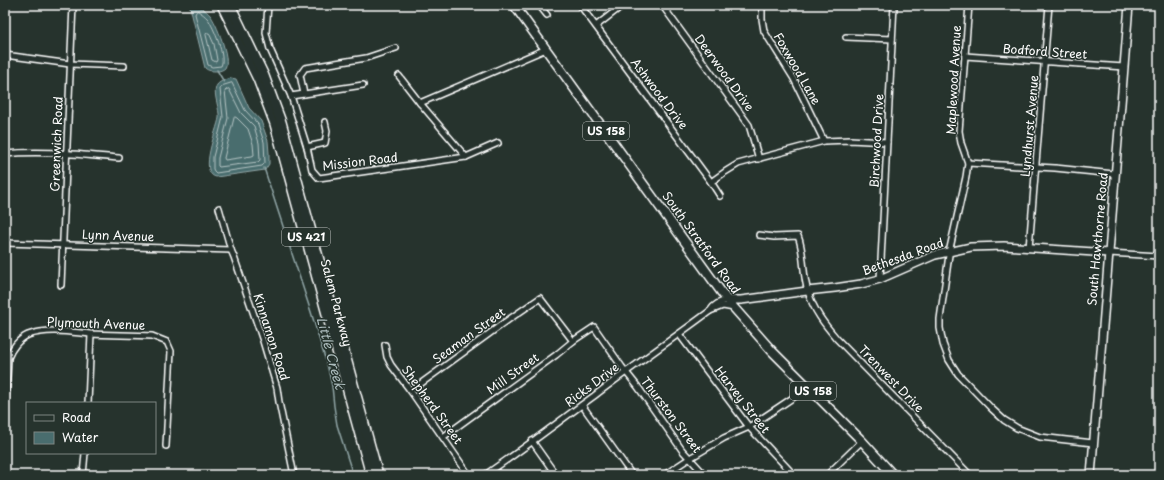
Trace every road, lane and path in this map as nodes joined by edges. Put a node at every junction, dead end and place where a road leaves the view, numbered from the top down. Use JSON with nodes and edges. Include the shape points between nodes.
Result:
{"nodes":[{"id":1,"x":73,"y":5,"type":"edge"},
{"id":2,"x":222,"y":5,"type":"edge"},
{"id":3,"x":230,"y":5,"type":"edge"},
{"id":4,"x":268,"y":5,"type":"edge"},
{"id":5,"x":514,"y":5,"type":"edge"},
{"id":6,"x":539,"y":5,"type":"edge"},
{"id":7,"x":580,"y":5,"type":"edge"},
{"id":8,"x":623,"y":5,"type":"edge"},
{"id":9,"x":662,"y":5,"type":"edge"},
{"id":10,"x":762,"y":5,"type":"edge"},
{"id":11,"x":894,"y":5,"type":"edge"},
{"id":12,"x":969,"y":5,"type":"edge"},
{"id":13,"x":1050,"y":5,"type":"edge"},
{"id":14,"x":1129,"y":5,"type":"edge"},
{"id":15,"x":547,"y":15,"type":"dead end"},
{"id":16,"x":596,"y":26,"type":"junction"},
{"id":17,"x":846,"y":36,"type":"dead end"},
{"id":18,"x":892,"y":39,"type":"junction"},
{"id":19,"x":396,"y":48,"type":"dead end"},
{"id":20,"x":546,"y":50,"type":"junction"},
{"id":21,"x":5,"y":55,"type":"edge"},
{"id":22,"x":965,"y":56,"type":"junction"},
{"id":23,"x":1045,"y":62,"type":"junction"},
{"id":24,"x":70,"y":64,"type":"junction"},
{"id":25,"x":124,"y":66,"type":"dead end"},
{"id":26,"x":1124,"y":67,"type":"junction"},
{"id":27,"x":399,"y":76,"type":"dead end"},
{"id":28,"x":363,"y":85,"type":"dead end"},
{"id":29,"x":304,"y":94,"type":"junction"},
{"id":30,"x":291,"y":96,"type":"junction"},
{"id":31,"x":420,"y":103,"type":"junction"},
{"id":32,"x":326,"y":122,"type":"dead end"},
{"id":33,"x":824,"y":141,"type":"junction"},
{"id":34,"x":887,"y":142,"type":"junction"},
{"id":35,"x":498,"y":143,"type":"dead end"},
{"id":36,"x":307,"y":147,"type":"junction"},
{"id":37,"x":5,"y":154,"type":"edge"},
{"id":38,"x":66,"y":154,"type":"junction"},
{"id":39,"x":466,"y":157,"type":"junction"},
{"id":40,"x":119,"y":158,"type":"dead end"},
{"id":41,"x":759,"y":159,"type":"junction"},
{"id":42,"x":968,"y":163,"type":"junction"},
{"id":43,"x":1036,"y":168,"type":"junction"},
{"id":44,"x":1114,"y":174,"type":"junction"},
{"id":45,"x":711,"y":182,"type":"junction"},
{"id":46,"x":720,"y":196,"type":"dead end"},
{"id":47,"x":218,"y":208,"type":"dead end"},
{"id":48,"x":759,"y":235,"type":"dead end"},
{"id":49,"x":5,"y":243,"type":"edge"},
{"id":50,"x":63,"y":244,"type":"junction"},
{"id":51,"x":1029,"y":248,"type":"junction"},
{"id":52,"x":231,"y":250,"type":"junction"},
{"id":53,"x":949,"y":251,"type":"junction"},
{"id":54,"x":1109,"y":253,"type":"junction"},
{"id":55,"x":1159,"y":256,"type":"edge"},
{"id":56,"x":880,"y":279,"type":"junction"},
{"id":57,"x":61,"y":285,"type":"dead end"},
{"id":58,"x":807,"y":291,"type":"junction"},
{"id":59,"x":727,"y":300,"type":"junction"},
{"id":60,"x":734,"y":308,"type":"junction"},
{"id":61,"x":710,"y":311,"type":"junction"},
{"id":62,"x":594,"y":327,"type":"joint"},
{"id":63,"x":91,"y":334,"type":"junction"},
{"id":64,"x":679,"y":334,"type":"junction"},
{"id":65,"x":574,"y":341,"type":"junction"},
{"id":66,"x":385,"y":344,"type":"dead end"},
{"id":67,"x":6,"y":362,"type":"edge"},
{"id":68,"x":627,"y":372,"type":"junction"},
{"id":69,"x":809,"y":387,"type":"junction"},
{"id":70,"x":410,"y":390,"type":"junction"},
{"id":71,"x":88,"y":402,"type":"edge"},
{"id":72,"x":582,"y":405,"type":"junction"},
{"id":73,"x":5,"y":416,"type":"edge"},
{"id":74,"x":748,"y":427,"type":"junction"},
{"id":75,"x":443,"y":437,"type":"junction"},
{"id":76,"x":532,"y":441,"type":"junction"},
{"id":77,"x":862,"y":441,"type":"junction"},
{"id":78,"x":1093,"y":443,"type":"junction"},
{"id":79,"x":166,"y":446,"type":"dead end"},
{"id":80,"x":85,"y":454,"type":"edge"},
{"id":81,"x":690,"y":458,"type":"junction"},
{"id":82,"x":83,"y":475,"type":"edge"},
{"id":83,"x":293,"y":475,"type":"edge"},
{"id":84,"x":371,"y":475,"type":"edge"},
{"id":85,"x":378,"y":475,"type":"edge"},
{"id":86,"x":469,"y":475,"type":"edge"},
{"id":87,"x":485,"y":475,"type":"edge"},
{"id":88,"x":556,"y":475,"type":"edge"},
{"id":89,"x":632,"y":475,"type":"edge"},
{"id":90,"x":664,"y":475,"type":"edge"},
{"id":91,"x":705,"y":475,"type":"edge"},
{"id":92,"x":794,"y":475,"type":"edge"},
{"id":93,"x":827,"y":475,"type":"edge"},
{"id":94,"x":893,"y":475,"type":"edge"},
{"id":95,"x":970,"y":475,"type":"edge"},
{"id":96,"x":1091,"y":475,"type":"edge"}],
"edges":[{"from":1,"to":24,"type":"street","name":"Greenwich Road"},
{"from":2,"to":84,"type":"highway","name":"Salem Parkway","number":"US 421","via":[[258,79],[275,124]]},
{"from":3,"to":85,"type":"highway","name":"Salem Parkway","number":"US 421","via":[[264,76],[281,122]]},
{"from":4,"to":30,"type":"street","name":"Mission Road","via":[[266,33],[270,50]]},
{"from":5,"to":20,"type":"main road","name":"South Stratford Road","number":"US 158"},
{"from":6,"to":15,"type":"street"},
{"from":7,"to":16,"type":"street","name":"Ashwood Drive"},
{"from":8,"to":16,"type":"street"},
{"from":9,"to":41,"type":"street","name":"Deerwood Drive","via":[[749,125]]},
{"from":10,"to":33,"type":"street","name":"Foxwood Lane","via":[[764,31],[794,79]]},
{"from":11,"to":18,"type":"street","name":"Birchwood Drive"},
{"from":12,"to":22,"type":"street","name":"Maplewood Avenue"},
{"from":13,"to":23,"type":"street","name":"Lyndhurst Avenue"},
{"from":14,"to":26,"type":"main road","name":"South Hawthorne Road"},
{"from":16,"to":45,"type":"street","name":"Ashwood Drive"},
{"from":17,"to":18,"type":"street"},
{"from":18,"to":34,"type":"street","name":"Birchwood Drive"},
{"from":19,"to":29,"type":"street","via":[[366,58],[304,68],[300,75]]},
{"from":20,"to":31,"type":"street"},
{"from":20,"to":59,"type":"main road","name":"South Stratford Road","number":"US 158"},
{"from":21,"to":24,"type":"street"},
{"from":22,"to":23,"type":"street","name":"Bodford Street"},
{"from":22,"to":42,"type":"street","name":"Maplewood Avenue","via":[[959,131]]},
{"from":23,"to":26,"type":"street","name":"Bodford Street"},
{"from":23,"to":43,"type":"street","name":"Lyndhurst Avenue"},
{"from":24,"to":25,"type":"street"},
{"from":24,"to":38,"type":"street","name":"Greenwich Road"},
{"from":26,"to":44,"type":"main road","name":"South Hawthorne Road"},
{"from":27,"to":31,"type":"street"},
{"from":28,"to":29,"type":"street"},
{"from":29,"to":30,"type":"street"},
{"from":30,"to":36,"type":"street","name":"Mission Road"},
{"from":31,"to":39,"type":"street"},
{"from":32,"to":36,"type":"street","via":[[325,143]]},
{"from":33,"to":34,"type":"street"},
{"from":33,"to":41,"type":"street"},
{"from":34,"to":56,"type":"street","name":"Birchwood Drive"},
{"from":35,"to":39,"type":"street"},
{"from":36,"to":39,"type":"street","name":"Mission Road","via":[[312,170],[319,178]]},
{"from":37,"to":38,"type":"street"},
{"from":38,"to":40,"type":"street"},
{"from":38,"to":50,"type":"street","name":"Greenwich Road"},
{"from":41,"to":45,"type":"street","via":[[738,164]]},
{"from":42,"to":43,"type":"street"},
{"from":42,"to":53,"type":"street","name":"Maplewood Avenue"},
{"from":43,"to":44,"type":"street"},
{"from":43,"to":51,"type":"street","name":"Lyndhurst Avenue"},
{"from":44,"to":54,"type":"main road","name":"South Hawthorne Road"},
{"from":45,"to":46,"type":"street","name":"Ashwood Drive"},
{"from":47,"to":52,"type":"street","name":"Kinnamon Road"},
{"from":48,"to":58,"type":"street","name":"Trenwest Drive","via":[[774,238],[798,236]]},
{"from":49,"to":50,"type":"street","name":"Lynn Avenue"},
{"from":50,"to":52,"type":"street","name":"Lynn Avenue"},
{"from":50,"to":57,"type":"street","name":"Greenwich Road"},
{"from":51,"to":53,"type":"main road","name":"Bethesda Road","via":[[986,246]]},
{"from":51,"to":54,"type":"main road","name":"Bethesda Road"},
{"from":52,"to":83,"type":"street","name":"Kinnamon Road","via":[[277,388]]},
{"from":53,"to":56,"type":"main road","name":"Bethesda Road"},
{"from":53,"to":78,"type":"street","name":"Maplewood Avenue","via":[[940,328],[947,355],[958,374],[1004,420],[1017,428],[1040,437]]},
{"from":54,"to":55,"type":"street","name":"Bethesda Road"},
{"from":54,"to":78,"type":"main road","name":"South Hawthorne Road"},
{"from":56,"to":58,"type":"main road","name":"Bethesda Road"},
{"from":58,"to":59,"type":"main road","name":"Bethesda Road"},
{"from":58,"to":95,"type":"street","name":"Trenwest Drive","via":[[815,309],[832,333]]},
{"from":59,"to":60,"type":"main road","name":"South Stratford Road","number":"US 158"},
{"from":59,"to":61,"type":"street","name":"Ricks Drive","via":[[720,302]]},
{"from":60,"to":61,"type":"street","name":"Ricks Drive","via":[[722,306]]},
{"from":60,"to":69,"type":"main road","name":"South Stratford Road","number":"US 158","via":[[772,351]]},
{"from":61,"to":64,"type":"street","name":"Ricks Drive"},
{"from":62,"to":65,"type":"street","name":"Mill Street"},
{"from":62,"to":68,"type":"street","name":"Thurston Street"},
{"from":63,"to":67,"type":"street","name":"Plymouth Avenue","via":[[45,332],[28,336],[11,351]]},
{"from":63,"to":71,"type":"street"},
{"from":63,"to":79,"type":"street","name":"Plymouth Avenue","via":[[152,336],[166,342],[171,351]]},
{"from":64,"to":68,"type":"street","name":"Ricks Drive"},
{"from":64,"to":74,"type":"street","name":"Harvey Street"},
{"from":65,"to":70,"type":"street","name":"Seaman Street","via":[[540,298]]},
{"from":65,"to":75,"type":"street","name":"Mill Street"},
{"from":66,"to":70,"type":"street","name":"Shepherd Street","via":[[391,365]]},
{"from":67,"to":73,"type":"street"},
{"from":68,"to":72,"type":"street","name":"Ricks Drive"},
{"from":68,"to":81,"type":"street","name":"Thurston Street"},
{"from":69,"to":74,"type":"street"},
{"from":69,"to":77,"type":"main road","name":"South Stratford Road","number":"US 158"},
{"from":70,"to":75,"type":"street","name":"Shepherd Street"},
{"from":72,"to":76,"type":"street","name":"Ricks Drive"},
{"from":72,"to":89,"type":"street"},
{"from":74,"to":81,"type":"street"},
{"from":74,"to":92,"type":"street","name":"Harvey Street"},
{"from":75,"to":86,"type":"street","name":"Shepherd Street"},
{"from":76,"to":87,"type":"street","name":"Ricks Drive"},
{"from":76,"to":88,"type":"street"},
{"from":77,"to":93,"type":"street"},
{"from":77,"to":94,"type":"main road","name":"South Stratford Road","number":"US 158"},
{"from":78,"to":96,"type":"main road","name":"South Hawthorne Road"},
{"from":80,"to":82,"type":"street"},
{"from":81,"to":90,"type":"street"},
{"from":81,"to":91,"type":"street","name":"Thurston Street"}]}
